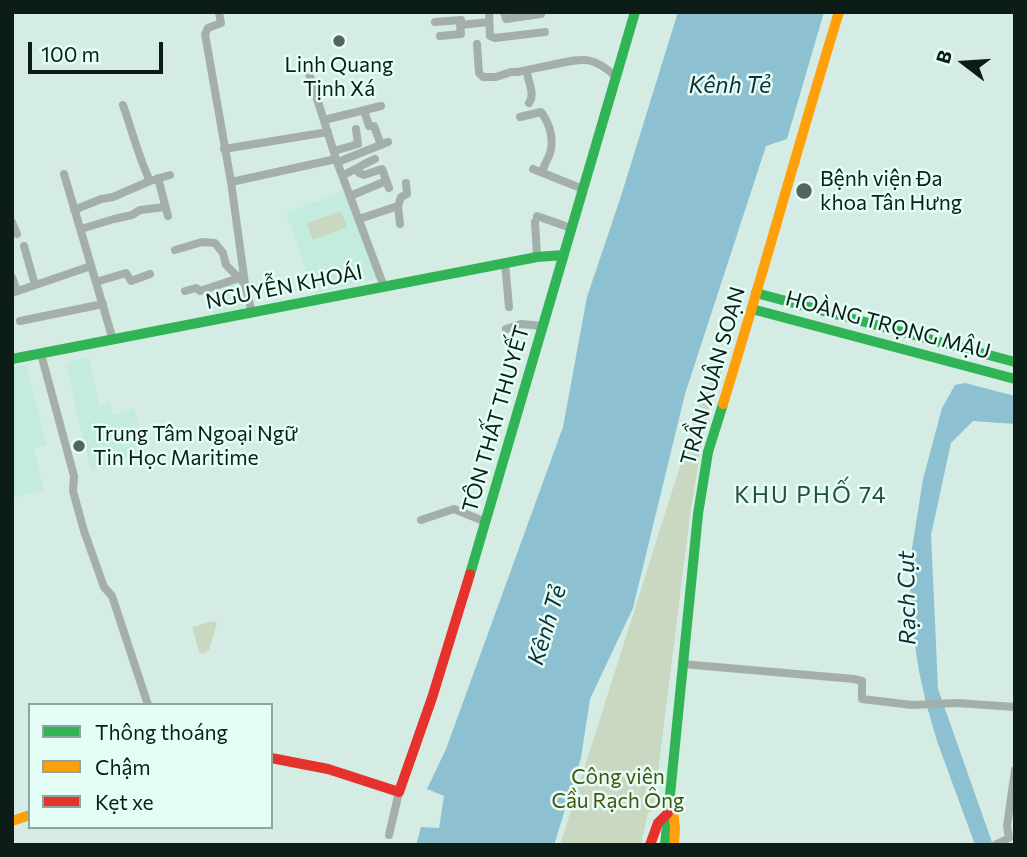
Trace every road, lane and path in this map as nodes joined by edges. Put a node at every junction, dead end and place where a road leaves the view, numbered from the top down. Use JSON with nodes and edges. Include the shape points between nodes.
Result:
{"nodes":[{"id":1,"x":219,"y":12,"type":"edge"},
{"id":2,"x":489,"y":12,"type":"edge"},
{"id":3,"x":504,"y":12,"type":"edge"},
{"id":4,"x":635,"y":12,"type":"edge"},
{"id":5,"x":839,"y":12,"type":"edge"},
{"id":6,"x":541,"y":14,"type":"dead end"},
{"id":7,"x":435,"y":22,"type":"dead end"},
{"id":8,"x":489,"y":22,"type":"junction"},
{"id":9,"x":460,"y":24,"type":"junction"},
{"id":10,"x":545,"y":32,"type":"dead end"},
{"id":11,"x":440,"y":37,"type":"dead end"},
{"id":12,"x":477,"y":44,"type":"dead end"},
{"id":13,"x":307,"y":67,"type":"dead end"},
{"id":14,"x":527,"y":70,"type":"junction"},
{"id":15,"x":616,"y":77,"type":"junction"},
{"id":16,"x":529,"y":103,"type":"dead end"},
{"id":17,"x":123,"y":105,"type":"dead end"},
{"id":18,"x":380,"y":106,"type":"dead end"},
{"id":19,"x":364,"y":110,"type":"junction"},
{"id":20,"x":520,"y":117,"type":"dead end"},
{"id":21,"x":324,"y":120,"type":"junction"},
{"id":22,"x":356,"y":129,"type":"dead end"},
{"id":23,"x":328,"y":132,"type":"junction"},
{"id":24,"x":224,"y":149,"type":"junction"},
{"id":25,"x":336,"y":158,"type":"junction"},
{"id":26,"x":375,"y":159,"type":"dead end"},
{"id":27,"x":358,"y":168,"type":"junction"},
{"id":28,"x":64,"y":174,"type":"dead end"},
{"id":29,"x":170,"y":175,"type":"dead end"},
{"id":30,"x":343,"y":175,"type":"junction"},
{"id":31,"x":154,"y":179,"type":"junction"},
{"id":32,"x":231,"y":182,"type":"junction"},
{"id":33,"x":406,"y":183,"type":"dead end"},
{"id":34,"x":583,"y":189,"type":"junction"},
{"id":35,"x":350,"y":195,"type":"junction"},
{"id":36,"x":398,"y":206,"type":"junction"},
{"id":37,"x":74,"y":210,"type":"junction"},
{"id":38,"x":359,"y":219,"type":"junction"},
{"id":39,"x":12,"y":222,"type":"edge"},
{"id":40,"x":400,"y":224,"type":"dead end"},
{"id":41,"x":571,"y":228,"type":"junction"},
{"id":42,"x":81,"y":229,"type":"junction"},
{"id":43,"x":17,"y":234,"type":"dead end"},
{"id":44,"x":24,"y":246,"type":"dead end"},
{"id":45,"x":175,"y":250,"type":"dead end"},
{"id":46,"x":563,"y":255,"type":"junction"},
{"id":47,"x":537,"y":257,"type":"junction"},
{"id":48,"x":505,"y":263,"type":"junction"},
{"id":49,"x":91,"y":266,"type":"junction"},
{"id":50,"x":150,"y":274,"type":"dead end"},
{"id":51,"x":12,"y":277,"type":"edge"},
{"id":52,"x":242,"y":281,"type":"junction"},
{"id":53,"x":96,"y":282,"type":"junction"},
{"id":54,"x":35,"y":285,"type":"junction"},
{"id":55,"x":384,"y":287,"type":"junction"},
{"id":56,"x":185,"y":291,"type":"dead end"},
{"id":57,"x":15,"y":292,"type":"edge"},
{"id":58,"x":757,"y":293,"type":"junction"},
{"id":59,"x":103,"y":304,"type":"junction"},
{"id":60,"x":509,"y":307,"type":"dead end"},
{"id":61,"x":752,"y":309,"type":"junction"},
{"id":62,"x":252,"y":313,"type":"junction"},
{"id":63,"x":20,"y":321,"type":"dead end"},
{"id":64,"x":543,"y":326,"type":"junction"},
{"id":65,"x":506,"y":329,"type":"dead end"},
{"id":66,"x":113,"y":340,"type":"junction"},
{"id":67,"x":934,"y":341,"type":"junction"},
{"id":68,"x":41,"y":354,"type":"junction"},
{"id":69,"x":931,"y":356,"type":"junction"},
{"id":70,"x":12,"y":359,"type":"edge"},
{"id":71,"x":1015,"y":362,"type":"edge"},
{"id":72,"x":1015,"y":379,"type":"edge"},
{"id":73,"x":421,"y":520,"type":"dead end"},
{"id":74,"x":486,"y":522,"type":"junction"},
{"id":75,"x":682,"y":664,"type":"junction"},
{"id":76,"x":147,"y":703,"type":"edge"},
{"id":77,"x":1015,"y":707,"type":"edge"},
{"id":78,"x":273,"y":758,"type":"edge"},
{"id":79,"x":1015,"y":770,"type":"edge"},
{"id":80,"x":399,"y":792,"type":"junction"},
{"id":81,"x":669,"y":808,"type":"junction"},
{"id":82,"x":388,"y":835,"type":"dead end"},
{"id":83,"x":650,"y":845,"type":"edge"},
{"id":84,"x":665,"y":845,"type":"edge"},
{"id":85,"x":674,"y":845,"type":"edge"},
{"id":86,"x":995,"y":845,"type":"edge"}],
"edges":[{"from":1,"to":24,"type":"street","via":[[221,23],[205,34]]},
{"from":2,"to":8,"type":"street"},
{"from":3,"to":6,"type":"street","via":[[506,19]]},
{"from":4,"to":15,"type":"main road","name":"TÔN THẤT THUYẾT"},
{"from":5,"to":58,"type":"main road","name":"TRẦN XUÂN SOẠN"},
{"from":7,"to":9,"type":"street","via":[[461,20]]},
{"from":8,"to":9,"type":"street"},
{"from":8,"to":10,"type":"street","via":[[490,36],[495,38]]},
{"from":9,"to":11,"type":"street","via":[[460,34]]},
{"from":12,"to":14,"type":"street","via":[[483,77]]},
{"from":13,"to":21,"type":"street"},
{"from":14,"to":15,"type":"street","via":[[586,59]]},
{"from":14,"to":16,"type":"street","via":[[533,96]]},
{"from":15,"to":34,"type":"main road","name":"TÔN THẤT THUYẾT"},
{"from":17,"to":31,"type":"street","via":[[142,164]]},
{"from":18,"to":19,"type":"street"},
{"from":19,"to":21,"type":"street"},
{"from":19,"to":25,"type":"street","via":[[369,126],[374,126],[385,143]]},
{"from":20,"to":34,"type":"street","via":[[541,112],[550,125],[551,147],[537,171]]},
{"from":21,"to":23,"type":"street"},
{"from":22,"to":25,"type":"street","via":[[358,144]]},
{"from":23,"to":24,"type":"street"},
{"from":23,"to":25,"type":"street"},
{"from":24,"to":32,"type":"street"},
{"from":25,"to":30,"type":"street"},
{"from":25,"to":32,"type":"street"},
{"from":26,"to":27,"type":"street"},
{"from":27,"to":30,"type":"street"},
{"from":27,"to":35,"type":"street","via":[[364,175],[382,169],[388,185]]},
{"from":28,"to":37,"type":"street"},
{"from":29,"to":31,"type":"street"},
{"from":30,"to":35,"type":"street"},
{"from":31,"to":37,"type":"street"},
{"from":31,"to":42,"type":"street","via":[[166,211],[140,210]]},
{"from":32,"to":52,"type":"street"},
{"from":33,"to":36,"type":"street","via":[[407,194]]},
{"from":34,"to":41,"type":"main road","name":"TÔN THẤT THUYẾT"},
{"from":35,"to":38,"type":"street"},
{"from":36,"to":38,"type":"street"},
{"from":36,"to":40,"type":"street"},
{"from":37,"to":42,"type":"street"},
{"from":38,"to":55,"type":"street"},
{"from":39,"to":43,"type":"street"},
{"from":41,"to":46,"type":"main road","name":"TÔN THẤT THUYẾT"},
{"from":41,"to":47,"type":"street","via":[[536,219]]},
{"from":42,"to":49,"type":"street"},
{"from":44,"to":54,"type":"street"},
{"from":45,"to":52,"type":"street","via":[[215,243],[226,265]]},
{"from":46,"to":47,"type":"main road","name":"NGUYỄN KHOÁI"},
{"from":46,"to":64,"type":"main road","name":"TÔN THẤT THUYẾT"},
{"from":47,"to":48,"type":"main road","name":"NGUYỄN KHOÁI"},
{"from":48,"to":55,"type":"main road","name":"NGUYỄN KHOÁI"},
{"from":48,"to":60,"type":"street"},
{"from":49,"to":53,"type":"street"},
{"from":49,"to":54,"type":"street"},
{"from":50,"to":53,"type":"street","via":[[131,281],[126,273]]},
{"from":51,"to":57,"type":"street"},
{"from":52,"to":56,"type":"street"},
{"from":52,"to":62,"type":"street"},
{"from":53,"to":59,"type":"street"},
{"from":54,"to":57,"type":"street"},
{"from":55,"to":62,"type":"main road","name":"NGUYỄN KHOÁI"},
{"from":58,"to":61,"type":"main road","name":"TRẦN XUÂN SOẠN"},
{"from":58,"to":67,"type":"main road","name":"HOÀNG TRỌNG MẬU"},
{"from":59,"to":63,"type":"street"},
{"from":59,"to":66,"type":"street"},
{"from":61,"to":69,"type":"main road","name":"HOÀNG TRỌNG MẬU"},
{"from":61,"to":75,"type":"main road","name":"TRẦN XUÂN SOẠN","via":[[708,452]]},
{"from":62,"to":66,"type":"main road","name":"NGUYỄN KHOÁI"},
{"from":64,"to":65,"type":"street","via":[[521,324]]},
{"from":64,"to":74,"type":"main road","name":"TÔN THẤT THUYẾT"},
{"from":66,"to":68,"type":"main road","name":"NGUYỄN KHOÁI"},
{"from":67,"to":69,"type":"main road"},
{"from":67,"to":71,"type":"main road","name":"HOÀNG TRỌNG MẬU"},
{"from":68,"to":70,"type":"main road","name":"NGUYỄN KHOÁI"},
{"from":68,"to":76,"type":"street","via":[[84,531],[104,587],[112,596]]},
{"from":69,"to":72,"type":"main road","name":"HOÀNG TRỌNG MẬU"},
{"from":73,"to":74,"type":"street","via":[[454,509]]},
{"from":74,"to":80,"type":"main road","name":"TÔN THẤT THUYẾT"},
{"from":75,"to":77,"type":"street","via":[[854,679],[862,681],[862,699]]},
{"from":75,"to":81,"type":"main road","name":"TRẦN XUÂN SOẠN"},
{"from":78,"to":80,"type":"main road","via":[[328,769]]},
{"from":79,"to":86,"type":"street","via":[[1009,838]]},
{"from":80,"to":82,"type":"street","name":"TÔN THẤT THUYẾT"},
{"from":81,"to":83,"type":"main road","name":"TRẦN XUÂN SOẠN"},
{"from":81,"to":84,"type":"main road"},
{"from":81,"to":85,"type":"main road","name":"TRẦN XUÂN SOẠN","via":[[674,814]]}]}
